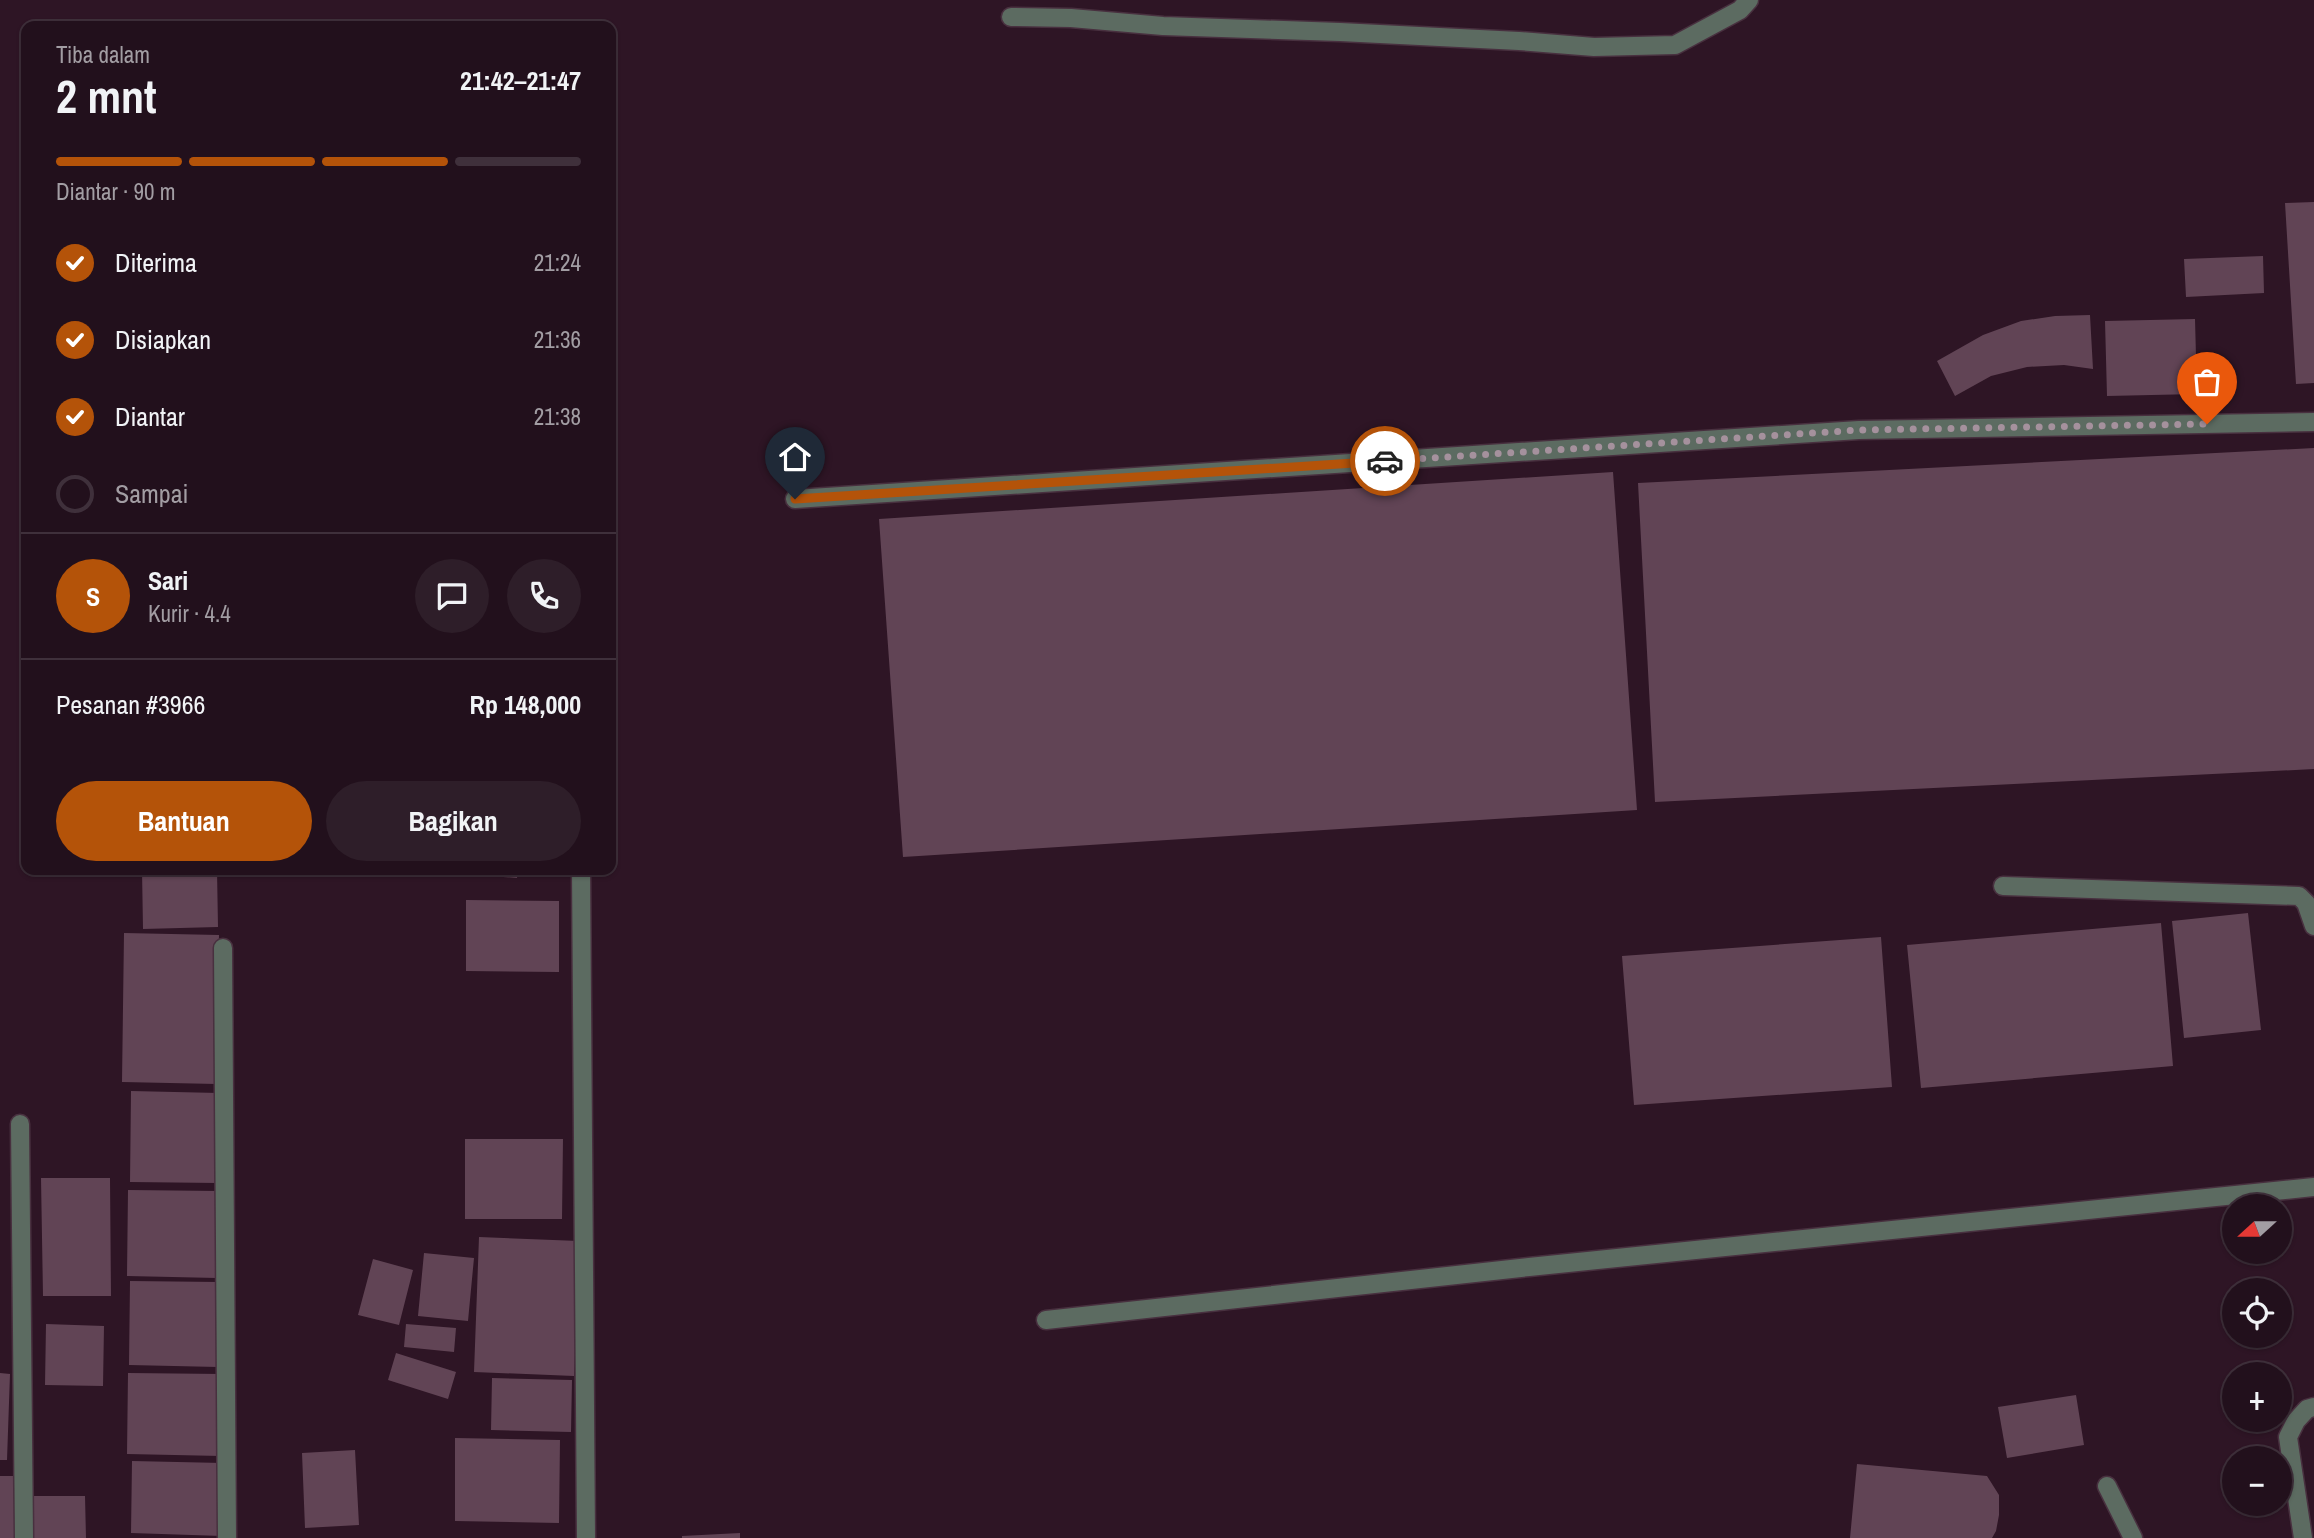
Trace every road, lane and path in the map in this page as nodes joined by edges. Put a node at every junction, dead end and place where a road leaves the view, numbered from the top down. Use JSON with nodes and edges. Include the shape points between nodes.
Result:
{"nodes":[{"id":1,"x":1749,"y":0,"type":"edge"},
{"id":2,"x":1011,"y":17,"type":"dead end"},
{"id":3,"x":2314,"y":422,"type":"edge"},
{"id":4,"x":795,"y":499,"type":"dead end"},
{"id":5,"x":581,"y":875,"type":"edge"},
{"id":6,"x":2003,"y":886,"type":"dead end"},
{"id":7,"x":2314,"y":926,"type":"edge"},
{"id":8,"x":223,"y":948,"type":"dead end"},
{"id":9,"x":20,"y":1124,"type":"dead end"},
{"id":10,"x":2314,"y":1187,"type":"edge"},
{"id":11,"x":1046,"y":1320,"type":"dead end"},
{"id":12,"x":2314,"y":1407,"type":"edge"},
{"id":13,"x":2107,"y":1486,"type":"dead end"},
{"id":14,"x":24,"y":1538,"type":"edge"},
{"id":15,"x":227,"y":1538,"type":"edge"},
{"id":16,"x":586,"y":1538,"type":"edge"},
{"id":17,"x":2133,"y":1538,"type":"edge"},
{"id":18,"x":2303,"y":1538,"type":"edge"}],
"edges":[{"from":1,"to":2,"type":"street","via":[[1740,10],[1675,45],[1594,47]]},
{"from":3,"to":4,"type":"street","via":[[1859,430]]},
{"from":5,"to":16,"type":"street"},
{"from":6,"to":7,"type":"street","via":[[2298,896],[2306,903]]},
{"from":8,"to":15,"type":"street"},
{"from":9,"to":14,"type":"street"},
{"from":10,"to":11,"type":"street"},
{"from":12,"to":18,"type":"street","via":[[2296,1421],[2288,1437]]},
{"from":13,"to":17,"type":"street"}]}
